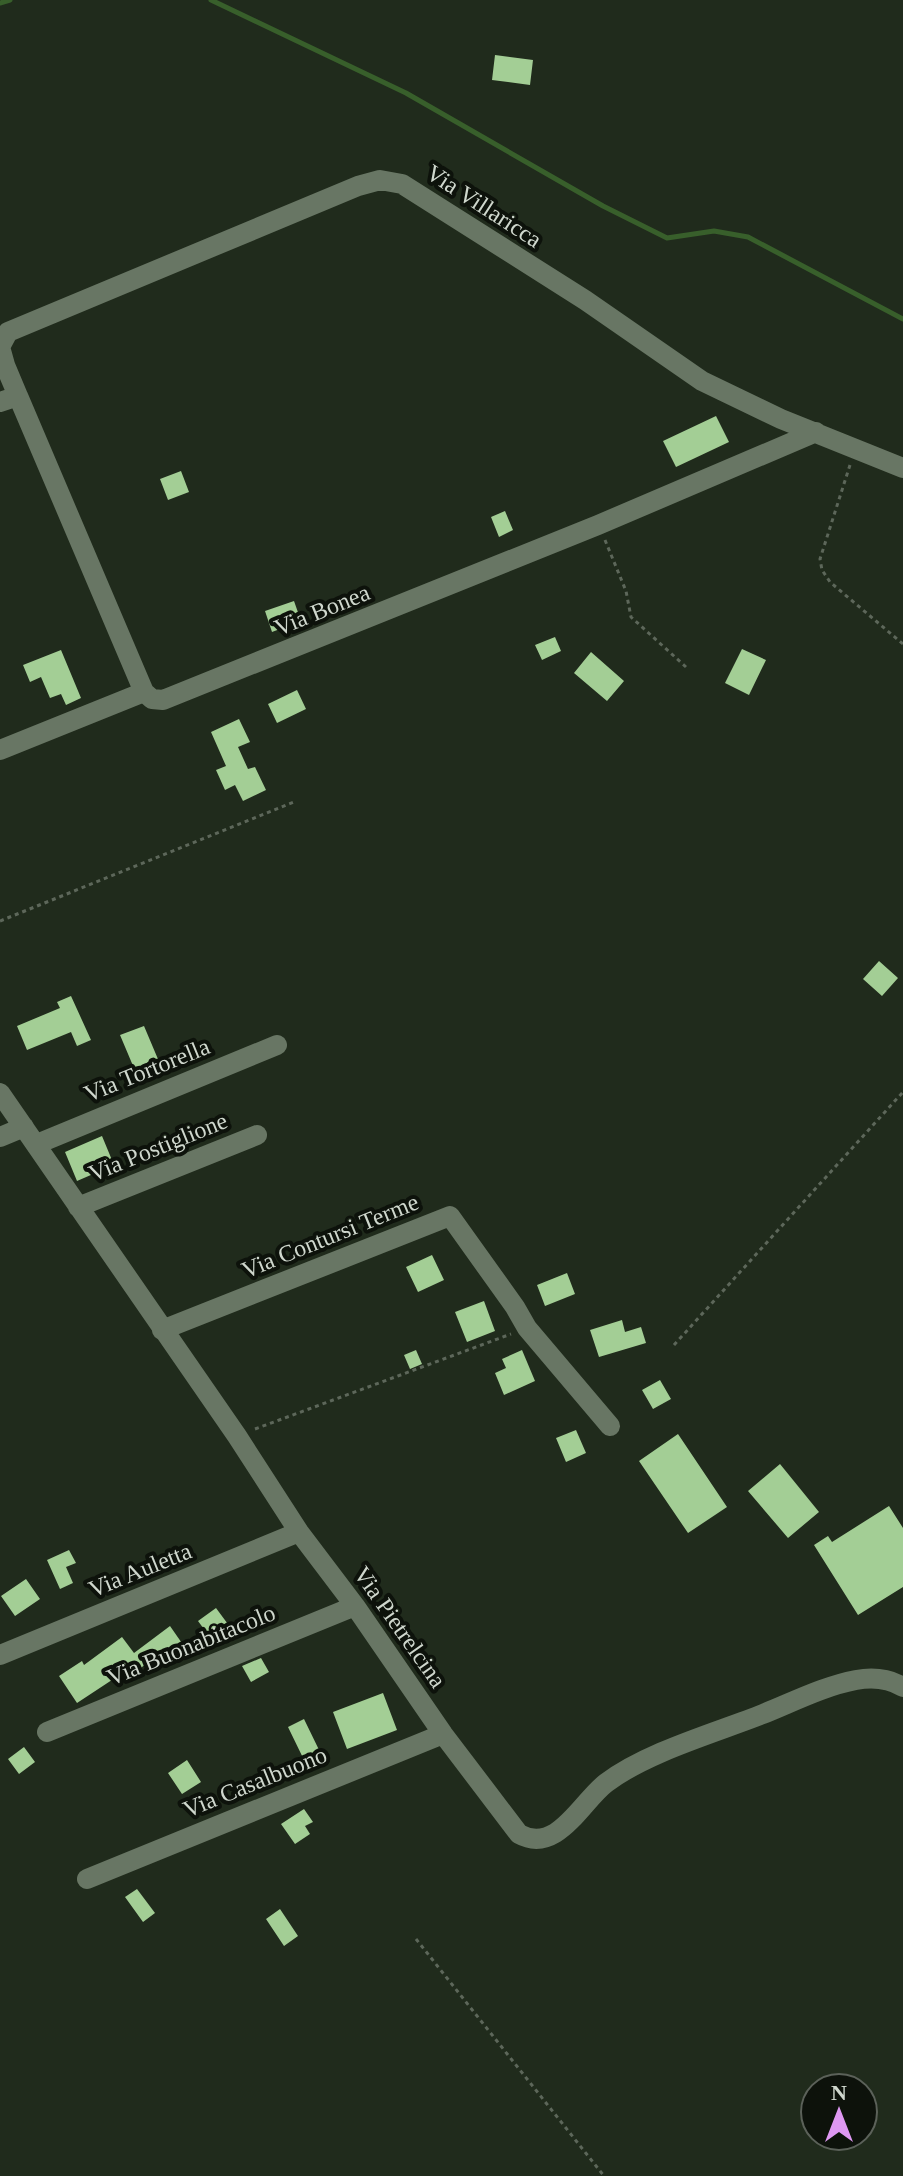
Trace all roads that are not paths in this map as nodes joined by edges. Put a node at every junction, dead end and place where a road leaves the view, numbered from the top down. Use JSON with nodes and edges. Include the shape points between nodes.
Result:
{"nodes":[{"id":1,"x":9,"y":399,"type":"edge"},
{"id":2,"x":816,"y":432,"type":"junction"},
{"id":3,"x":903,"y":468,"type":"edge"},
{"id":4,"x":144,"y":692,"type":"junction"},
{"id":5,"x":0,"y":750,"type":"edge"},
{"id":6,"x":277,"y":1045,"type":"dead end"},
{"id":7,"x":0,"y":1093,"type":"edge"},
{"id":8,"x":30,"y":1135,"type":"junction"},
{"id":9,"x":257,"y":1135,"type":"dead end"},
{"id":10,"x":0,"y":1137,"type":"edge"},
{"id":11,"x":78,"y":1207,"type":"junction"},
{"id":12,"x":162,"y":1330,"type":"junction"},
{"id":13,"x":610,"y":1426,"type":"dead end"},
{"id":14,"x":299,"y":1532,"type":"junction"},
{"id":15,"x":355,"y":1606,"type":"junction"},
{"id":16,"x":0,"y":1655,"type":"edge"},
{"id":17,"x":903,"y":1687,"type":"edge"},
{"id":18,"x":47,"y":1732,"type":"dead end"},
{"id":19,"x":443,"y":1734,"type":"junction"},
{"id":20,"x":87,"y":1879,"type":"dead end"}],
"edges":[{"from":1,"to":2,"type":"street","name":"Via Villaricca","via":[[0,347],[8,332],[358,186],[388,180],[585,300],[702,381]]},
{"from":1,"to":4,"type":"street"},
{"from":2,"to":3,"type":"street","name":"Via Villaricca"},
{"from":2,"to":4,"type":"street","name":"Via Bonea","via":[[173,699],[156,700]]},
{"from":4,"to":5,"type":"street"},
{"from":6,"to":8,"type":"street","name":"Via Tortorella"},
{"from":7,"to":8,"type":"street","name":"Via Pietrelcina"},
{"from":8,"to":10,"type":"street","name":"Via Tortorella"},
{"from":8,"to":11,"type":"street","name":"Via Pietrelcina"},
{"from":9,"to":11,"type":"street","name":"Via Postiglione"},
{"from":11,"to":12,"type":"street","name":"Via Pietrelcina"},
{"from":12,"to":13,"type":"street","name":"Via Contursi Terme","via":[[450,1216],[527,1328]]},
{"from":12,"to":14,"type":"street","name":"Via Pietrelcina"},
{"from":14,"to":15,"type":"street","name":"Via Pietrelcina"},
{"from":14,"to":16,"type":"street","name":"Via Auletta"},
{"from":15,"to":18,"type":"street","name":"Via Buonabitacolo"},
{"from":15,"to":19,"type":"street","name":"Via Pietrelcina"},
{"from":17,"to":19,"type":"street","name":"Via Pietrelcina","via":[[879,1678],[846,1682],[642,1762],[599,1789],[561,1829],[539,1839],[527,1838],[512,1826]]},
{"from":19,"to":20,"type":"street","name":"Via Casalbuono"}]}
